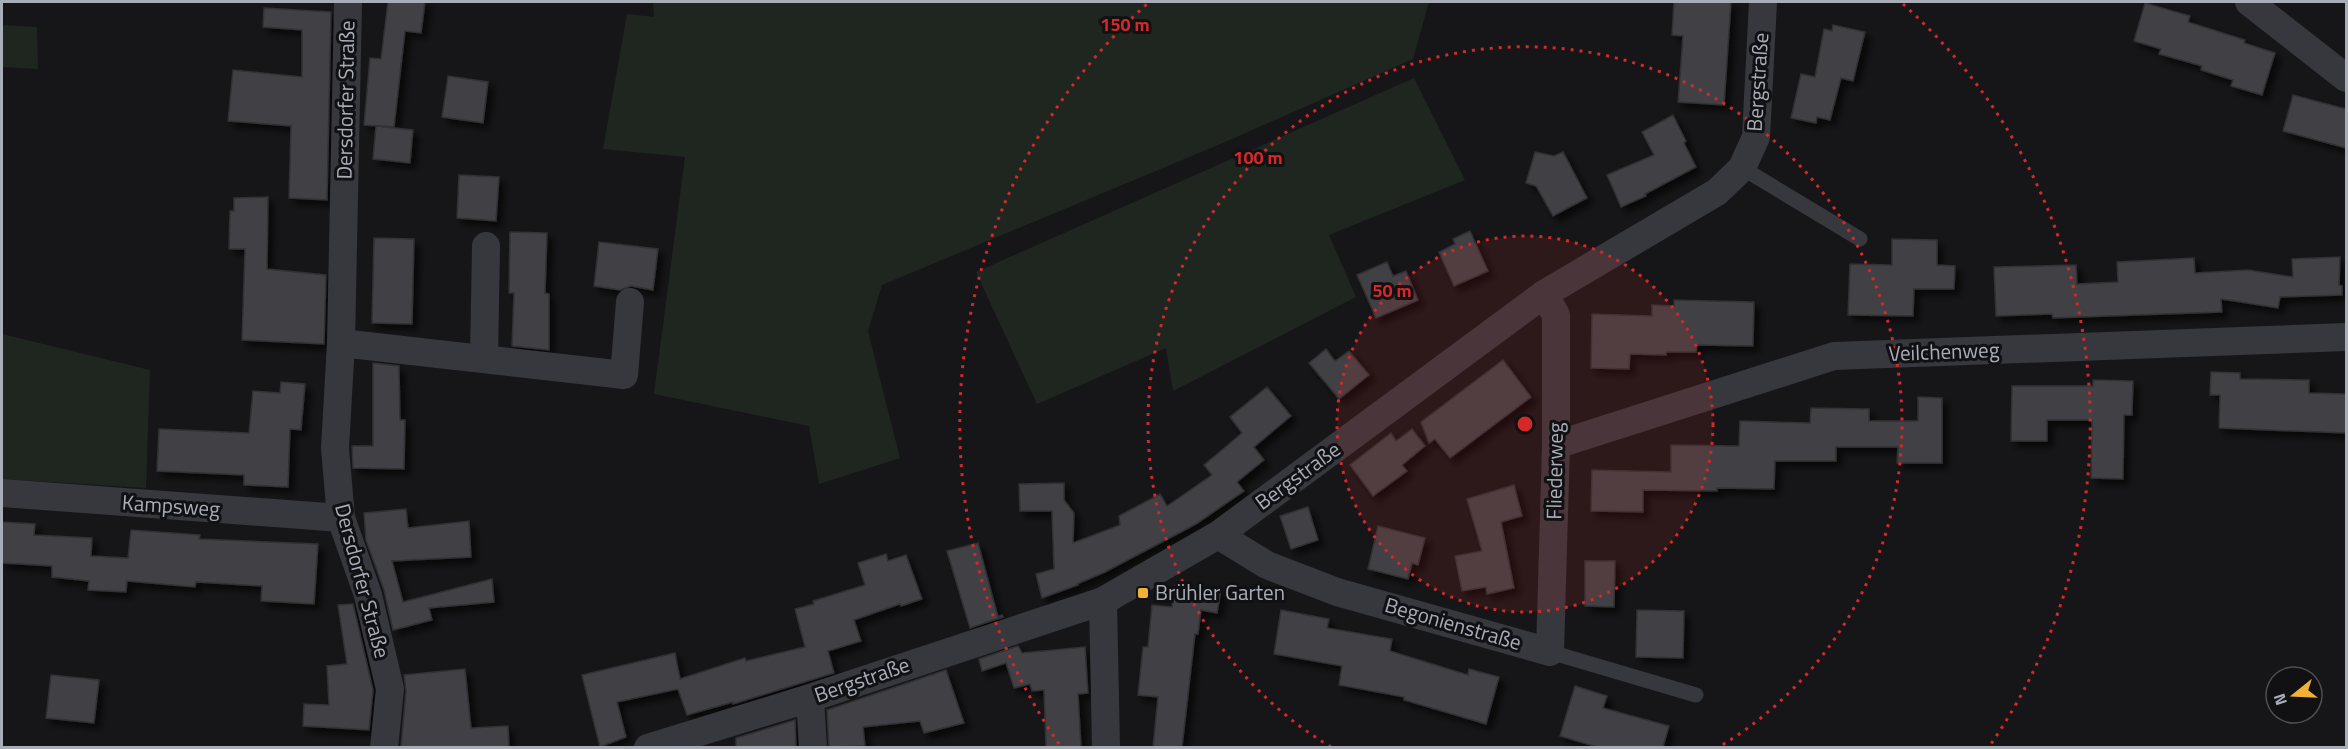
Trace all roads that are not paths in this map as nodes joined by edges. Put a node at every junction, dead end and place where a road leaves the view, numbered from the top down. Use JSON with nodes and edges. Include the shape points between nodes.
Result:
{"nodes":[{"id":1,"x":348,"y":2,"type":"edge"},
{"id":2,"x":1763,"y":2,"type":"edge"},
{"id":3,"x":2249,"y":2,"type":"edge"},
{"id":4,"x":2346,"y":78,"type":"edge"},
{"id":5,"x":1742,"y":168,"type":"junction"},
{"id":6,"x":1860,"y":239,"type":"dead end"},
{"id":7,"x":486,"y":246,"type":"dead end"},
{"id":8,"x":1544,"y":294,"type":"junction"},
{"id":9,"x":630,"y":303,"type":"dead end"},
{"id":10,"x":2346,"y":337,"type":"edge"},
{"id":11,"x":341,"y":343,"type":"junction"},
{"id":12,"x":484,"y":359,"type":"junction"},
{"id":13,"x":1556,"y":445,"type":"junction"},
{"id":14,"x":2,"y":493,"type":"edge"},
{"id":15,"x":341,"y":518,"type":"junction"},
{"id":16,"x":1218,"y":535,"type":"junction"},
{"id":17,"x":1103,"y":601,"type":"junction"},
{"id":18,"x":1550,"y":652,"type":"junction"},
{"id":19,"x":1696,"y":695,"type":"dead end"},
{"id":20,"x":810,"y":698,"type":"junction"},
{"id":21,"x":384,"y":747,"type":"edge"},
{"id":22,"x":648,"y":747,"type":"edge"},
{"id":23,"x":813,"y":747,"type":"edge"},
{"id":24,"x":1106,"y":747,"type":"edge"}],
"edges":[{"from":1,"to":11,"type":"street","name":"Dersdorfer Straße"},
{"from":2,"to":5,"type":"street","name":"Bergstraße","via":[[1756,137]]},
{"from":3,"to":4,"type":"street"},
{"from":5,"to":6,"type":"lane"},
{"from":5,"to":8,"type":"street","name":"Bergstraße","via":[[1717,192]]},
{"from":7,"to":12,"type":"street"},
{"from":8,"to":13,"type":"street","name":"Fliederweg","via":[[1556,315]]},
{"from":8,"to":16,"type":"street","name":"Bergstraße"},
{"from":9,"to":12,"type":"street","via":[[624,375]]},
{"from":10,"to":13,"type":"street","name":"Veilchenweg","via":[[1834,356]]},
{"from":11,"to":12,"type":"street"},
{"from":11,"to":15,"type":"street","name":"Dersdorfer Straße","via":[[335,447]]},
{"from":13,"to":18,"type":"street","name":"Fliederweg"},
{"from":14,"to":15,"type":"street","name":"Kampsweg"},
{"from":15,"to":21,"type":"street","name":"Dersdorfer Straße","via":[[369,595],[390,689]]},
{"from":16,"to":17,"type":"street","name":"Bergstraße"},
{"from":16,"to":18,"type":"street","name":"Begonienstraße","via":[[1267,565],[1337,592]]},
{"from":17,"to":20,"type":"street","name":"Bergstraße"},
{"from":17,"to":24,"type":"street"},
{"from":18,"to":19,"type":"lane","name":"Begonienstraße"},
{"from":20,"to":22,"type":"street","name":"Bergstraße"},
{"from":20,"to":23,"type":"street"}]}
